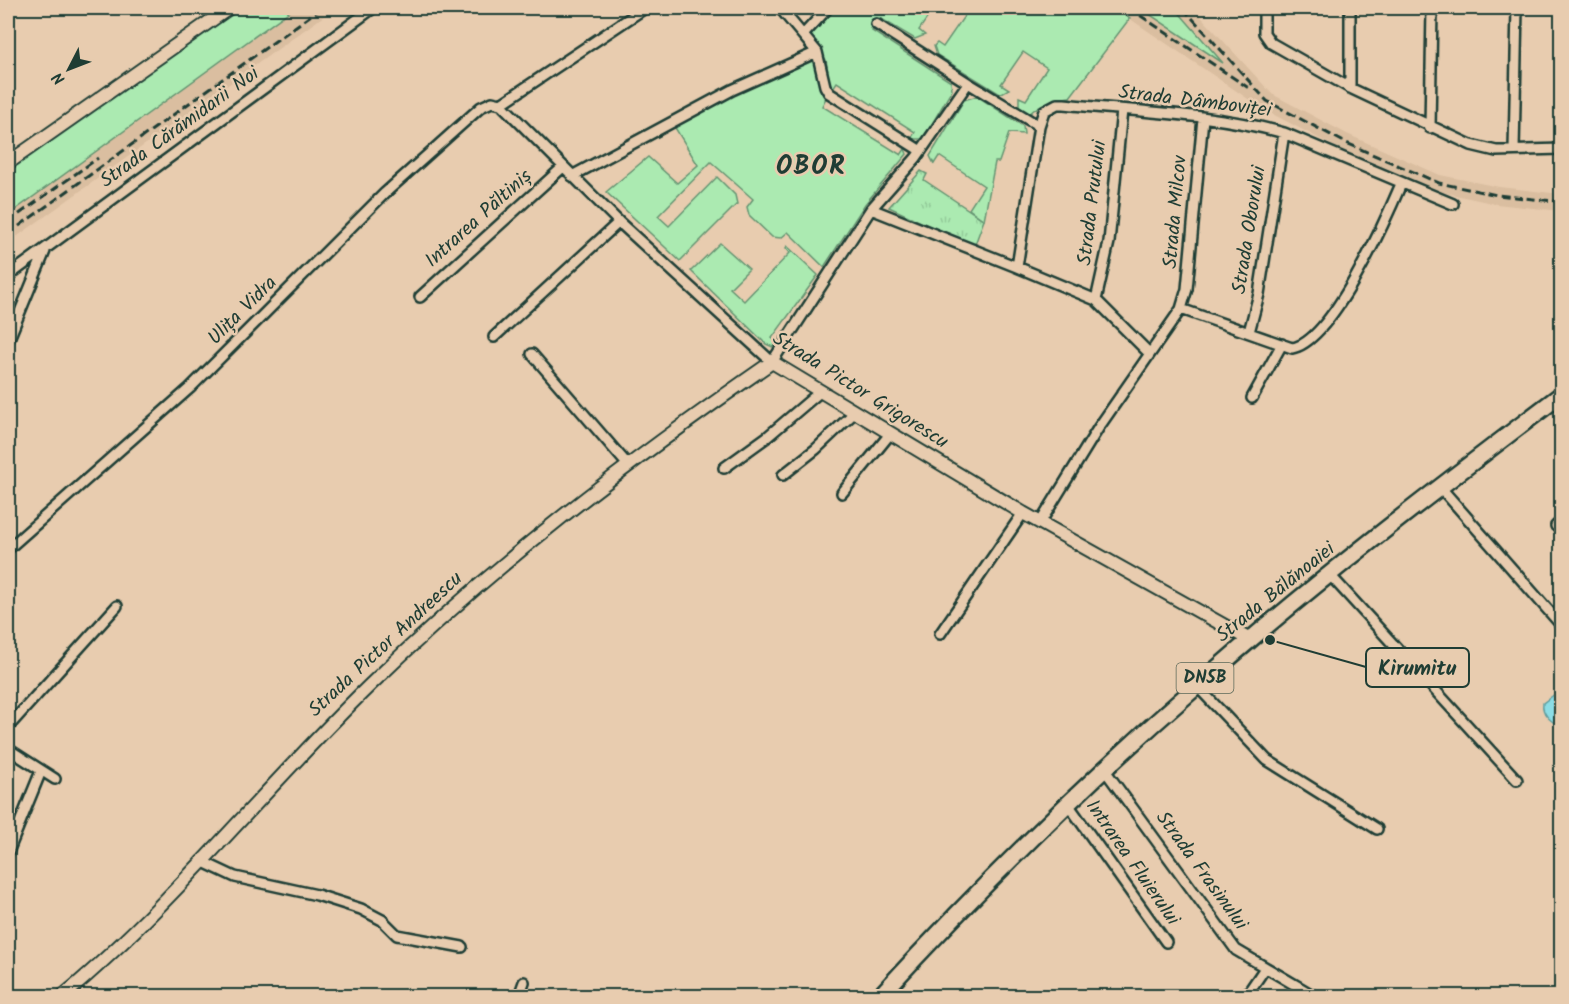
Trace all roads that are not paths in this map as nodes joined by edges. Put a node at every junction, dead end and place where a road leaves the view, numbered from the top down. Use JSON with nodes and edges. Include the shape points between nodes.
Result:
{"nodes":[{"id":1,"x":229,"y":8,"type":"edge"},
{"id":2,"x":373,"y":8,"type":"edge"},
{"id":3,"x":645,"y":8,"type":"edge"},
{"id":4,"x":780,"y":8,"type":"edge"},
{"id":5,"x":828,"y":8,"type":"edge"},
{"id":6,"x":1264,"y":8,"type":"edge"},
{"id":7,"x":1350,"y":8,"type":"edge"},
{"id":8,"x":1432,"y":8,"type":"edge"},
{"id":9,"x":1516,"y":8,"type":"edge"},
{"id":10,"x":876,"y":24,"type":"dead end"},
{"id":11,"x":803,"y":35,"type":"junction"},
{"id":12,"x":816,"y":52,"type":"junction"},
{"id":13,"x":968,"y":82,"type":"junction"},
{"id":14,"x":1350,"y":88,"type":"junction"},
{"id":15,"x":501,"y":104,"type":"junction"},
{"id":16,"x":1122,"y":110,"type":"junction"},
{"id":17,"x":1203,"y":118,"type":"junction"},
{"id":18,"x":1039,"y":126,"type":"junction"},
{"id":19,"x":1430,"y":128,"type":"junction"},
{"id":20,"x":1284,"y":133,"type":"junction"},
{"id":21,"x":1562,"y":149,"type":"edge"},
{"id":22,"x":1514,"y":150,"type":"junction"},
{"id":23,"x":921,"y":152,"type":"junction"},
{"id":24,"x":8,"y":163,"type":"edge"},
{"id":25,"x":563,"y":167,"type":"junction"},
{"id":26,"x":572,"y":176,"type":"junction"},
{"id":27,"x":1401,"y":184,"type":"junction"},
{"id":28,"x":1453,"y":204,"type":"dead end"},
{"id":29,"x":871,"y":209,"type":"junction"},
{"id":30,"x":619,"y":222,"type":"junction"},
{"id":31,"x":46,"y":249,"type":"junction"},
{"id":32,"x":1017,"y":267,"type":"junction"},
{"id":33,"x":8,"y":276,"type":"edge"},
{"id":34,"x":420,"y":297,"type":"dead end"},
{"id":35,"x":1096,"y":300,"type":"junction"},
{"id":36,"x":1181,"y":309,"type":"junction"},
{"id":37,"x":1249,"y":332,"type":"junction"},
{"id":38,"x":8,"y":333,"type":"edge"},
{"id":39,"x":494,"y":337,"type":"dead end"},
{"id":40,"x":1282,"y":344,"type":"junction"},
{"id":41,"x":1149,"y":353,"type":"junction"},
{"id":42,"x":532,"y":354,"type":"dead end"},
{"id":43,"x":772,"y":362,"type":"junction"},
{"id":44,"x":821,"y":391,"type":"junction"},
{"id":45,"x":1562,"y":394,"type":"edge"},
{"id":46,"x":1252,"y":398,"type":"dead end"},
{"id":47,"x":855,"y":412,"type":"junction"},
{"id":48,"x":890,"y":434,"type":"junction"},
{"id":49,"x":627,"y":464,"type":"junction"},
{"id":50,"x":724,"y":468,"type":"dead end"},
{"id":51,"x":783,"y":476,"type":"dead end"},
{"id":52,"x":1441,"y":488,"type":"junction"},
{"id":53,"x":842,"y":493,"type":"dead end"},
{"id":54,"x":1023,"y":513,"type":"junction"},
{"id":55,"x":1040,"y":523,"type":"junction"},
{"id":56,"x":8,"y":549,"type":"edge"},
{"id":57,"x":1330,"y":575,"type":"junction"},
{"id":58,"x":117,"y":606,"type":"dead end"},
{"id":59,"x":1562,"y":626,"type":"edge"},
{"id":60,"x":940,"y":634,"type":"dead end"},
{"id":61,"x":1250,"y":640,"type":"junction"},
{"id":62,"x":1197,"y":686,"type":"junction"},
{"id":63,"x":8,"y":727,"type":"edge"},
{"id":64,"x":8,"y":749,"type":"edge"},
{"id":65,"x":1104,"y":769,"type":"junction"},
{"id":66,"x":41,"y":771,"type":"junction"},
{"id":67,"x":56,"y":779,"type":"dead end"},
{"id":68,"x":1517,"y":780,"type":"dead end"},
{"id":69,"x":1068,"y":804,"type":"junction"},
{"id":70,"x":1377,"y":829,"type":"dead end"},
{"id":71,"x":8,"y":852,"type":"edge"},
{"id":72,"x":201,"y":861,"type":"junction"},
{"id":73,"x":1166,"y":942,"type":"dead end"},
{"id":74,"x":462,"y":947,"type":"dead end"},
{"id":75,"x":1265,"y":968,"type":"junction"},
{"id":76,"x":524,"y":982,"type":"dead end"},
{"id":77,"x":63,"y":996,"type":"edge"},
{"id":78,"x":519,"y":996,"type":"edge"},
{"id":79,"x":880,"y":996,"type":"edge"},
{"id":80,"x":1246,"y":996,"type":"edge"},
{"id":81,"x":1314,"y":996,"type":"edge"}],
"edges":[{"from":1,"to":24,"type":"street"},
{"from":2,"to":31,"type":"street","name":"Strada Cărămidarii Noi"},
{"from":3,"to":15,"type":"street","name":"Ulița Vidra"},
{"from":4,"to":11,"type":"street"},
{"from":5,"to":11,"type":"street"},
{"from":6,"to":14,"type":"street","via":[[1264,33],[1271,43]]},
{"from":7,"to":14,"type":"street"},
{"from":8,"to":19,"type":"street"},
{"from":9,"to":22,"type":"street"},
{"from":10,"to":13,"type":"street"},
{"from":11,"to":12,"type":"street"},
{"from":12,"to":23,"type":"street","via":[[830,93]]},
{"from":12,"to":26,"type":"street","via":[[732,90]]},
{"from":13,"to":18,"type":"street"},
{"from":13,"to":23,"type":"street"},
{"from":14,"to":19,"type":"street"},
{"from":15,"to":25,"type":"street","name":"Strada Pictor Grigorescu"},
{"from":15,"to":56,"type":"street","name":"Ulița Vidra","via":[[492,102],[481,107],[413,167],[190,388]]},
{"from":16,"to":17,"type":"street","name":"Strada Dâmboviței"},
{"from":16,"to":18,"type":"street","name":"Strada Dâmboviței","via":[[1057,104],[1044,111]]},
{"from":16,"to":35,"type":"street","name":"Strada Prutului","via":[[1109,242]]},
{"from":17,"to":20,"type":"street","name":"Strada Dâmboviței"},
{"from":17,"to":36,"type":"street","name":"Strada Milcov","via":[[1187,289]]},
{"from":18,"to":32,"type":"street"},
{"from":19,"to":22,"type":"street","via":[[1478,147]]},
{"from":20,"to":27,"type":"street","name":"Strada Dâmboviței"},
{"from":20,"to":37,"type":"street","name":"Strada Oborului","via":[[1259,294]]},
{"from":21,"to":22,"type":"street"},
{"from":23,"to":29,"type":"street"},
{"from":25,"to":26,"type":"street","name":"Strada Pictor Grigorescu"},
{"from":25,"to":34,"type":"street","name":"Intrarea Păltiniș"},
{"from":26,"to":30,"type":"street","name":"Strada Pictor Grigorescu"},
{"from":27,"to":28,"type":"street","name":"Strada Dâmboviței"},
{"from":27,"to":40,"type":"street","via":[[1368,258],[1334,309],[1304,344],[1292,348]]},
{"from":29,"to":32,"type":"street"},
{"from":29,"to":43,"type":"street"},
{"from":30,"to":39,"type":"street"},
{"from":30,"to":43,"type":"street","name":"Strada Pictor Grigorescu"},
{"from":31,"to":33,"type":"street","name":"Strada Cărămidarii Noi"},
{"from":31,"to":38,"type":"street"},
{"from":32,"to":35,"type":"street"},
{"from":35,"to":41,"type":"street"},
{"from":36,"to":37,"type":"street"},
{"from":36,"to":41,"type":"street"},
{"from":37,"to":40,"type":"street"},
{"from":40,"to":46,"type":"street"},
{"from":41,"to":55,"type":"street"},
{"from":42,"to":49,"type":"street"},
{"from":43,"to":44,"type":"street","name":"Strada Pictor Grigorescu"},
{"from":43,"to":49,"type":"street","name":"Strada Pictor Andreescu"},
{"from":44,"to":47,"type":"street","name":"Strada Pictor Grigorescu"},
{"from":44,"to":50,"type":"street"},
{"from":45,"to":52,"type":"main road","name":"Strada Bălănoaiei","number":"DN5B"},
{"from":47,"to":48,"type":"street","name":"Strada Pictor Grigorescu"},
{"from":47,"to":51,"type":"street"},
{"from":48,"to":53,"type":"street"},
{"from":48,"to":54,"type":"street","name":"Strada Pictor Grigorescu"},
{"from":49,"to":72,"type":"street","name":"Strada Pictor Andreescu","via":[[490,574],[429,629],[318,736]]},
{"from":52,"to":57,"type":"main road","name":"Strada Bălănoaiei","number":"DN5B"},
{"from":52,"to":59,"type":"street"},
{"from":54,"to":55,"type":"street","name":"Strada Pictor Grigorescu"},
{"from":54,"to":60,"type":"street"},
{"from":55,"to":61,"type":"street","name":"Strada Pictor Grigorescu"},
{"from":57,"to":61,"type":"main road","name":"Strada Bălănoaiei","number":"DN5B"},
{"from":57,"to":68,"type":"street"},
{"from":58,"to":63,"type":"street"},
{"from":61,"to":62,"type":"main road","name":"Strada Bălănoaiei","number":"DN5B"},
{"from":62,"to":65,"type":"main road","name":"Strada Bălănoaiei","number":"DN5B"},
{"from":62,"to":70,"type":"street","via":[[1267,760]]},
{"from":64,"to":66,"type":"street"},
{"from":65,"to":69,"type":"main road","name":"Strada Bălănoaiei","number":"DN5B"},
{"from":65,"to":75,"type":"street","name":"Strada Frasinului","via":[[1233,946]]},
{"from":66,"to":67,"type":"street"},
{"from":66,"to":71,"type":"street"},
{"from":69,"to":73,"type":"street","name":"Intrarea Fluierului"},
{"from":69,"to":79,"type":"main road","name":"Strada Bălănoaiei","number":"DN5B"},
{"from":72,"to":74,"type":"street","via":[[235,877],[361,909],[397,935]]},
{"from":72,"to":77,"type":"street","name":"Strada Pictor Andreescu","via":[[138,929]]},
{"from":75,"to":80,"type":"street"},
{"from":75,"to":81,"type":"street","name":"Strada Frasinului"},
{"from":76,"to":78,"type":"street"}]}
